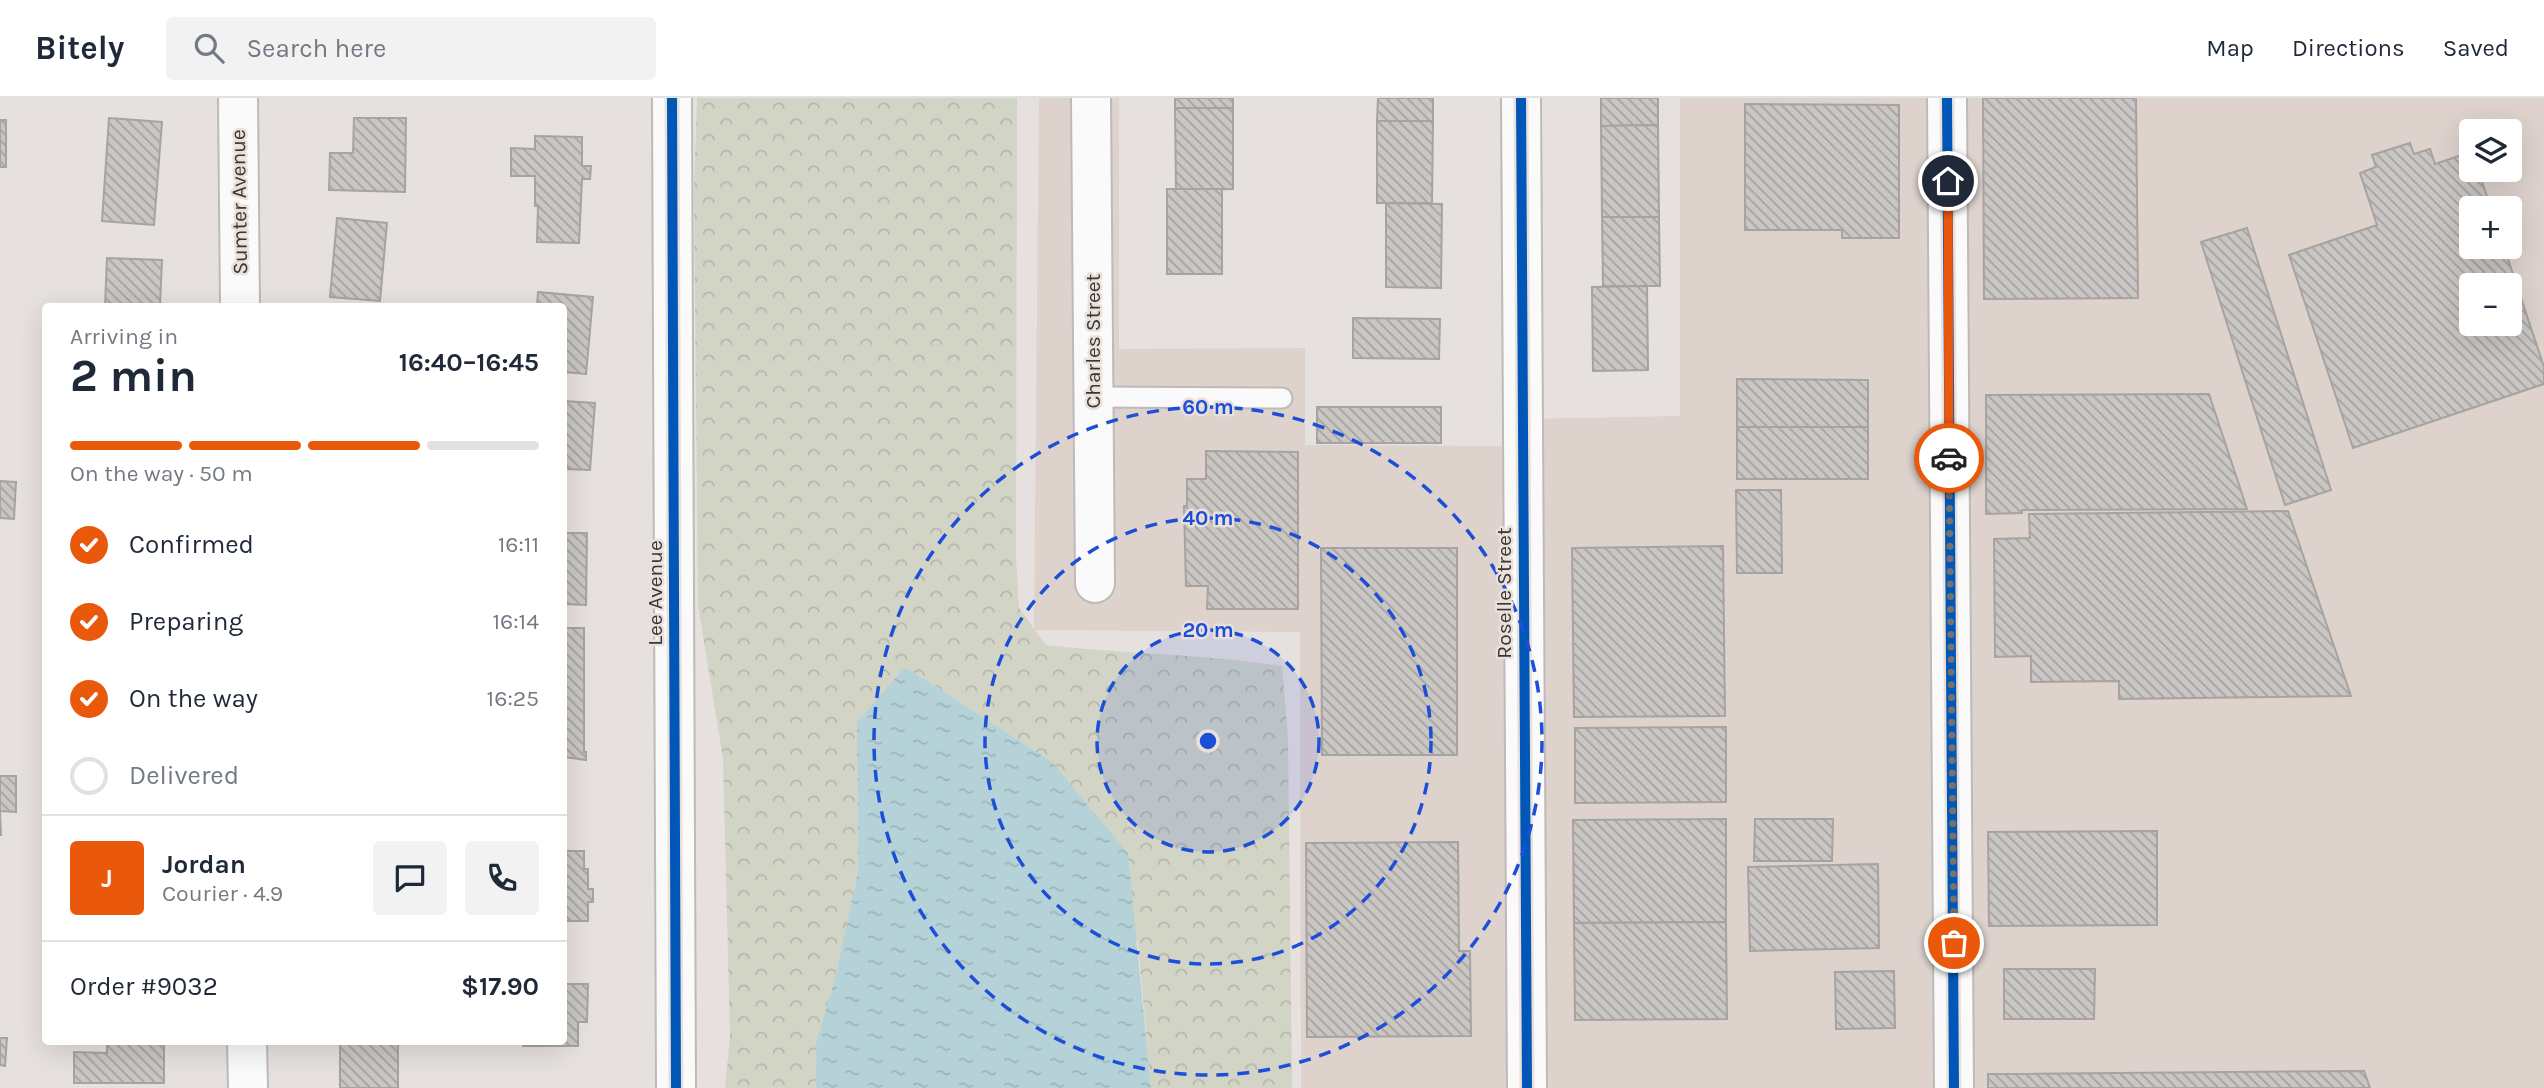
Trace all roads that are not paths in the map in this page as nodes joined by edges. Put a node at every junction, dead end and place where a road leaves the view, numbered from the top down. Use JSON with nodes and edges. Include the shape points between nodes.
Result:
{"nodes":[{"id":1,"x":238,"y":98,"type":"edge"},
{"id":2,"x":672,"y":98,"type":"edge"},
{"id":3,"x":1091,"y":98,"type":"edge"},
{"id":4,"x":1521,"y":98,"type":"edge"},
{"id":5,"x":1947,"y":98,"type":"edge"},
{"id":6,"x":240,"y":303,"type":"edge"},
{"id":7,"x":1093,"y":397,"type":"junction"},
{"id":8,"x":1282,"y":398,"type":"dead end"},
{"id":9,"x":1095,"y":583,"type":"dead end"},
{"id":10,"x":247,"y":1045,"type":"edge"},
{"id":11,"x":248,"y":1088,"type":"edge"},
{"id":12,"x":677,"y":1088,"type":"edge"},
{"id":13,"x":1527,"y":1088,"type":"edge"},
{"id":14,"x":1954,"y":1088,"type":"edge"}],
"edges":[{"from":1,"to":6,"type":"street","name":"Sumter Avenue"},
{"from":2,"to":12,"type":"street","name":"Lee Avenue"},
{"from":3,"to":7,"type":"street","name":"Charles Street"},
{"from":4,"to":13,"type":"street","name":"Roselle Street"},
{"from":5,"to":14,"type":"street"},
{"from":7,"to":8,"type":"lane"},
{"from":7,"to":9,"type":"street","name":"Charles Street"},
{"from":10,"to":11,"type":"street"}]}
